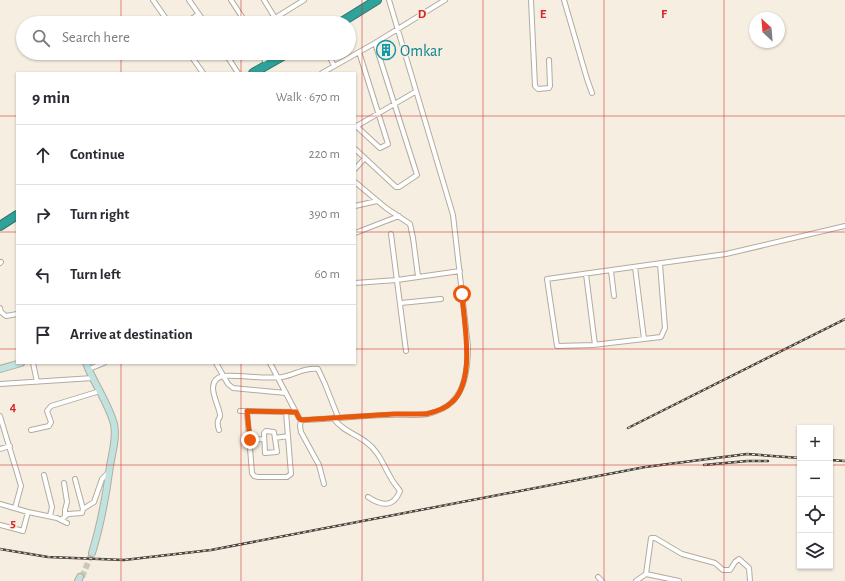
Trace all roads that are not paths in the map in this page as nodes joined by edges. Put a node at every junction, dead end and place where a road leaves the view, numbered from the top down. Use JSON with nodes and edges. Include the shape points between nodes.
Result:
{"nodes":[{"id":1,"x":153,"y":0,"type":"edge"},
{"id":2,"x":189,"y":0,"type":"edge"},
{"id":3,"x":231,"y":0,"type":"edge"},
{"id":4,"x":264,"y":0,"type":"edge"},
{"id":5,"x":304,"y":0,"type":"edge"},
{"id":6,"x":377,"y":0,"type":"edge"},
{"id":7,"x":388,"y":0,"type":"edge"},
{"id":8,"x":445,"y":0,"type":"edge"},
{"id":9,"x":531,"y":0,"type":"edge"},
{"id":10,"x":564,"y":0,"type":"edge"},
{"id":11,"x":199,"y":14,"type":"joint"},
{"id":12,"x":164,"y":16,"type":"edge"},
{"id":13,"x":196,"y":16,"type":"edge"},
{"id":14,"x":242,"y":16,"type":"edge"},
{"id":15,"x":274,"y":16,"type":"edge"},
{"id":16,"x":278,"y":16,"type":"edge"},
{"id":17,"x":351,"y":16,"type":"edge"},
{"id":18,"x":397,"y":29,"type":"junction"},
{"id":19,"x":375,"y":43,"type":"junction"},
{"id":20,"x":359,"y":52,"type":"junction"},
{"id":21,"x":356,"y":54,"type":"edge"},
{"id":22,"x":194,"y":60,"type":"edge"},
{"id":23,"x":230,"y":60,"type":"edge"},
{"id":24,"x":264,"y":60,"type":"edge"},
{"id":25,"x":276,"y":60,"type":"edge"},
{"id":26,"x":331,"y":60,"type":"edge"},
{"id":27,"x":345,"y":60,"type":"edge"},
{"id":28,"x":549,"y":60,"type":"dead end"},
{"id":29,"x":267,"y":65,"type":"junction"},
{"id":30,"x":334,"y":66,"type":"junction"},
{"id":31,"x":202,"y":72,"type":"edge"},
{"id":32,"x":237,"y":72,"type":"edge"},
{"id":33,"x":255,"y":72,"type":"edge"},
{"id":34,"x":324,"y":72,"type":"edge"},
{"id":35,"x":416,"y":92,"type":"junction"},
{"id":36,"x":592,"y":93,"type":"dead end"},
{"id":37,"x":395,"y":104,"type":"junction"},
{"id":38,"x":379,"y":113,"type":"junction"},
{"id":39,"x":356,"y":126,"type":"edge"},
{"id":40,"x":356,"y":150,"type":"edge"},
{"id":41,"x":365,"y":158,"type":"junction"},
{"id":42,"x":356,"y":168,"type":"edge"},
{"id":43,"x":356,"y":183,"type":"edge"},
{"id":44,"x":378,"y":201,"type":"junction"},
{"id":45,"x":356,"y":206,"type":"edge"},
{"id":46,"x":16,"y":216,"type":"edge"},
{"id":47,"x":399,"y":216,"type":"junction"},
{"id":48,"x":0,"y":226,"type":"edge"},
{"id":49,"x":845,"y":226,"type":"edge"},
{"id":50,"x":356,"y":233,"type":"edge"},
{"id":51,"x":392,"y":234,"type":"dead end"},
{"id":52,"x":660,"y":264,"type":"junction"},
{"id":53,"x":635,"y":267,"type":"junction"},
{"id":54,"x":611,"y":270,"type":"junction"},
{"id":55,"x":460,"y":271,"type":"junction"},
{"id":56,"x":586,"y":274,"type":"junction"},
{"id":57,"x":418,"y":276,"type":"junction"},
{"id":58,"x":397,"y":280,"type":"junction"},
{"id":59,"x":356,"y":283,"type":"edge"},
{"id":60,"x":614,"y":296,"type":"dead end"},
{"id":61,"x":441,"y":299,"type":"dead end"},
{"id":62,"x":401,"y":303,"type":"junction"},
{"id":63,"x":0,"y":308,"type":"edge"},
{"id":64,"x":16,"y":314,"type":"edge"},
{"id":65,"x":644,"y":339,"type":"junction"},
{"id":66,"x":595,"y":345,"type":"junction"},
{"id":67,"x":406,"y":351,"type":"dead end"},
{"id":68,"x":18,"y":364,"type":"edge"},
{"id":69,"x":33,"y":364,"type":"edge"},
{"id":70,"x":86,"y":364,"type":"edge"},
{"id":71,"x":102,"y":364,"type":"edge"},
{"id":72,"x":217,"y":364,"type":"edge"},
{"id":73,"x":270,"y":364,"type":"edge"},
{"id":74,"x":315,"y":364,"type":"edge"},
{"id":75,"x":0,"y":369,"type":"edge"},
{"id":76,"x":315,"y":369,"type":"junction"},
{"id":77,"x":89,"y":370,"type":"junction"},
{"id":78,"x":223,"y":376,"type":"junction"},
{"id":79,"x":277,"y":377,"type":"junction"},
{"id":80,"x":93,"y":378,"type":"junction"},
{"id":81,"x":37,"y":382,"type":"junction"},
{"id":82,"x":0,"y":384,"type":"edge"},
{"id":83,"x":100,"y":391,"type":"junction"},
{"id":84,"x":286,"y":393,"type":"junction"},
{"id":85,"x":240,"y":411,"type":"dead end"},
{"id":86,"x":247,"y":411,"type":"junction"},
{"id":87,"x":286,"y":412,"type":"junction"},
{"id":88,"x":296,"y":412,"type":"junction"},
{"id":89,"x":0,"y":416,"type":"edge"},
{"id":90,"x":336,"y":418,"type":"junction"},
{"id":91,"x":301,"y":420,"type":"junction"},
{"id":92,"x":31,"y":430,"type":"dead end"},
{"id":93,"x":219,"y":430,"type":"dead end"},
{"id":94,"x":288,"y":436,"type":"junction"},
{"id":95,"x":275,"y":438,"type":"junction"},
{"id":96,"x":264,"y":439,"type":"junction"},
{"id":97,"x":250,"y":440,"type":"junction"},
{"id":98,"x":10,"y":446,"type":"junction"},
{"id":99,"x":0,"y":449,"type":"edge"},
{"id":100,"x":109,"y":471,"type":"junction"},
{"id":101,"x":44,"y":475,"type":"dead end"},
{"id":102,"x":75,"y":479,"type":"dead end"},
{"id":103,"x":64,"y":483,"type":"dead end"},
{"id":104,"x":324,"y":484,"type":"dead end"},
{"id":105,"x":368,"y":497,"type":"dead end"},
{"id":106,"x":0,"y":505,"type":"edge"},
{"id":107,"x":15,"y":508,"type":"junction"},
{"id":108,"x":83,"y":509,"type":"junction"},
{"id":109,"x":28,"y":512,"type":"junction"},
{"id":110,"x":50,"y":516,"type":"junction"},
{"id":111,"x":65,"y":516,"type":"junction"},
{"id":112,"x":61,"y":520,"type":"junction"},
{"id":113,"x":67,"y":523,"type":"dead end"},
{"id":114,"x":0,"y":525,"type":"edge"},
{"id":115,"x":90,"y":552,"type":"tunnel mouth"},
{"id":116,"x":646,"y":574,"type":"junction"},
{"id":117,"x":651,"y":575,"type":"junction"},
{"id":118,"x":598,"y":577,"type":"dead end"},
{"id":119,"x":602,"y":581,"type":"edge"},
{"id":120,"x":636,"y":581,"type":"edge"},
{"id":121,"x":653,"y":581,"type":"edge"},
{"id":122,"x":679,"y":581,"type":"edge"},
{"id":123,"x":750,"y":581,"type":"edge"}],
"edges":[{"from":1,"to":12,"type":"street"},
{"from":2,"to":11,"type":"street"},
{"from":3,"to":14,"type":"street"},
{"from":4,"to":15,"type":"street"},
{"from":5,"to":16,"type":"street"},
{"from":6,"to":17,"type":"highway"},
{"from":7,"to":18,"type":"street"},
{"from":8,"to":18,"type":"street"},
{"from":9,"to":28,"type":"street","via":[[538,89],[550,86]]},
{"from":10,"to":36,"type":"street"},
{"from":11,"to":13,"type":"street"},
{"from":18,"to":19,"type":"street"},
{"from":18,"to":35,"type":"street"},
{"from":19,"to":20,"type":"street"},
{"from":19,"to":37,"type":"street"},
{"from":20,"to":21,"type":"street"},
{"from":20,"to":38,"type":"street"},
{"from":22,"to":31,"type":"street"},
{"from":23,"to":32,"type":"street"},
{"from":24,"to":29,"type":"street"},
{"from":25,"to":29,"type":"highway"},
{"from":26,"to":30,"type":"street"},
{"from":27,"to":30,"type":"street"},
{"from":29,"to":33,"type":"highway"},
{"from":30,"to":34,"type":"street"},
{"from":35,"to":37,"type":"street"},
{"from":35,"to":55,"type":"street","via":[[453,215]]},
{"from":37,"to":38,"type":"street"},
{"from":37,"to":41,"type":"street","via":[[416,176],[396,187]]},
{"from":38,"to":39,"type":"street"},
{"from":38,"to":39,"type":"street","via":[[388,144],[380,148]]},
{"from":40,"to":41,"type":"street"},
{"from":41,"to":42,"type":"street"},
{"from":43,"to":44,"type":"street"},
{"from":44,"to":45,"type":"street"},
{"from":44,"to":47,"type":"street"},
{"from":46,"to":48,"type":"highway"},
{"from":47,"to":50,"type":"street"},
{"from":47,"to":57,"type":"street","via":[[410,224],[412,229]]},
{"from":49,"to":52,"type":"street","via":[[726,254]]},
{"from":51,"to":58,"type":"street"},
{"from":52,"to":53,"type":"street"},
{"from":52,"to":65,"type":"street","via":[[665,328],[661,337]]},
{"from":53,"to":54,"type":"street"},
{"from":53,"to":65,"type":"street"},
{"from":54,"to":56,"type":"street"},
{"from":54,"to":60,"type":"street"},
{"from":55,"to":57,"type":"street"},
{"from":55,"to":90,"type":"street","via":[[468,358],[462,385],[453,402],[426,414]]},
{"from":56,"to":66,"type":"street"},
{"from":56,"to":66,"type":"street","via":[[547,279],[557,346]]},
{"from":57,"to":58,"type":"street"},
{"from":58,"to":59,"type":"street"},
{"from":58,"to":62,"type":"street"},
{"from":61,"to":62,"type":"street"},
{"from":62,"to":67,"type":"street"},
{"from":63,"to":64,"type":"street","via":[[6,316]]},
{"from":65,"to":66,"type":"street"},
{"from":68,"to":75,"type":"street"},
{"from":69,"to":81,"type":"street"},
{"from":70,"to":77,"type":"street"},
{"from":71,"to":77,"type":"street"},
{"from":72,"to":78,"type":"street"},
{"from":73,"to":79,"type":"street"},
{"from":74,"to":76,"type":"street"},
{"from":76,"to":79,"type":"street"},
{"from":76,"to":90,"type":"street","via":[[320,372]]},
{"from":77,"to":80,"type":"street"},
{"from":78,"to":79,"type":"street"},
{"from":78,"to":84,"type":"street","via":[[233,388]]},
{"from":78,"to":93,"type":"street","via":[[213,387],[220,417]]},
{"from":79,"to":84,"type":"street"},
{"from":80,"to":81,"type":"street"},
{"from":80,"to":83,"type":"street"},
{"from":81,"to":82,"type":"street"},
{"from":83,"to":92,"type":"street","via":[[51,406],[47,411],[51,422],[49,426]]},
{"from":83,"to":100,"type":"street","via":[[114,427]]},
{"from":84,"to":88,"type":"street"},
{"from":85,"to":86,"type":"street"},
{"from":86,"to":87,"type":"street"},
{"from":86,"to":97,"type":"street"},
{"from":87,"to":88,"type":"street"},
{"from":87,"to":94,"type":"street"},
{"from":88,"to":91,"type":"street"},
{"from":89,"to":98,"type":"street"},
{"from":90,"to":91,"type":"street"},
{"from":90,"to":105,"type":"street","via":[[337,424],[366,442],[375,451],[400,491],[393,501],[386,504]]},
{"from":91,"to":104,"type":"street","via":[[301,432],[319,465]]},
{"from":94,"to":95,"type":"street"},
{"from":94,"to":97,"type":"street","via":[[291,474],[287,477],[253,475]]},
{"from":95,"to":96,"type":"street","via":[[272,431],[265,432]]},
{"from":95,"to":96,"type":"street","via":[[277,452],[267,453]]},
{"from":96,"to":97,"type":"street"},
{"from":98,"to":99,"type":"street"},
{"from":98,"to":107,"type":"street","via":[[22,486]]},
{"from":100,"to":108,"type":"street","via":[[102,479],[94,502]]},
{"from":100,"to":115,"type":"street"},
{"from":101,"to":110,"type":"street","via":[[52,507]]},
{"from":102,"to":108,"type":"street"},
{"from":103,"to":111,"type":"street","via":[[67,502]]},
{"from":106,"to":107,"type":"street"},
{"from":107,"to":109,"type":"street"},
{"from":108,"to":111,"type":"street","via":[[82,513]]},
{"from":109,"to":110,"type":"street"},
{"from":109,"to":114,"type":"street","via":[[23,531]]},
{"from":110,"to":112,"type":"street"},
{"from":111,"to":112,"type":"street"},
{"from":112,"to":113,"type":"street"},
{"from":116,"to":117,"type":"street"},
{"from":116,"to":120,"type":"street"},
{"from":116,"to":123,"type":"street","via":[[651,538],[656,538],[682,554],[715,563],[723,570],[730,570],[739,559],[749,568]]},
{"from":117,"to":121,"type":"street"},
{"from":117,"to":122,"type":"street"},
{"from":118,"to":119,"type":"street"}]}
